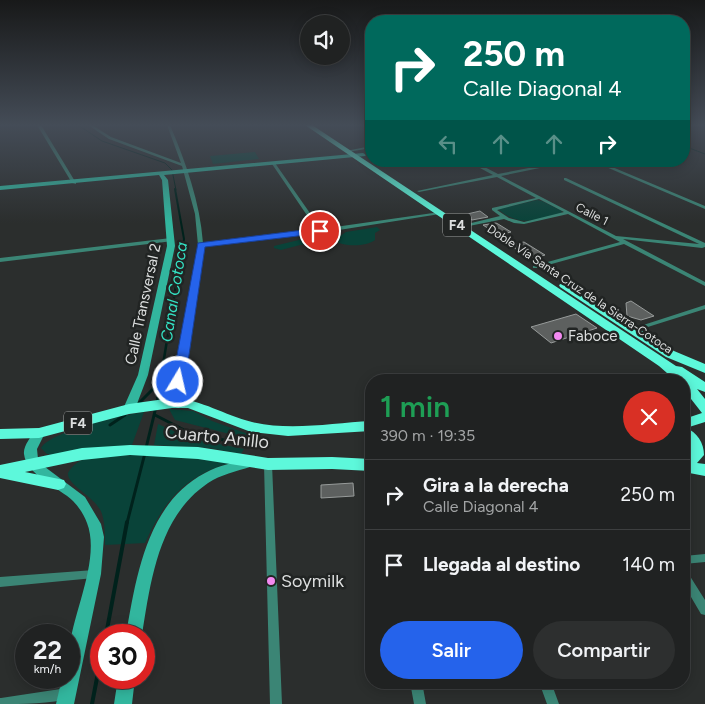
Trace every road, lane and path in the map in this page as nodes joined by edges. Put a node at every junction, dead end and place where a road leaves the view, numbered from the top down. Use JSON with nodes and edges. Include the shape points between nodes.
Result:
{"nodes":[{"id":1,"x":59,"y":158,"type":"edge"},
{"id":2,"x":155,"y":158,"type":"edge"},
{"id":3,"x":179,"y":158,"type":"edge"},
{"id":4,"x":306,"y":158,"type":"edge"},
{"id":5,"x":319,"y":158,"type":"edge"},
{"id":6,"x":274,"y":164,"type":"junction"},
{"id":7,"x":375,"y":167,"type":"edge"},
{"id":8,"x":381,"y":167,"type":"edge"},
{"id":9,"x":482,"y":167,"type":"edge"},
{"id":10,"x":540,"y":167,"type":"edge"},
{"id":11,"x":608,"y":167,"type":"edge"},
{"id":12,"x":183,"y":170,"type":"junction"},
{"id":13,"x":164,"y":173,"type":"junction"},
{"id":14,"x":497,"y":175,"type":"junction"},
{"id":15,"x":565,"y":179,"type":"dead end"},
{"id":16,"x":73,"y":182,"type":"junction"},
{"id":17,"x":0,"y":189,"type":"edge"},
{"id":18,"x":419,"y":191,"type":"junction"},
{"id":19,"x":540,"y":198,"type":"junction"},
{"id":20,"x":705,"y":208,"type":"edge"},
{"id":21,"x":440,"y":213,"type":"junction"},
{"id":22,"x":568,"y":213,"type":"junction"},
{"id":23,"x":504,"y":217,"type":"junction"},
{"id":24,"x":466,"y":226,"type":"junction"},
{"id":25,"x":320,"y":231,"type":"junction"},
{"id":26,"x":615,"y":237,"type":"junction"},
{"id":27,"x":171,"y":240,"type":"junction"},
{"id":28,"x":624,"y":242,"type":"junction"},
{"id":29,"x":201,"y":245,"type":"junction"},
{"id":30,"x":705,"y":246,"type":"edge"},
{"id":31,"x":0,"y":260,"type":"edge"},
{"id":32,"x":535,"y":267,"type":"junction"},
{"id":33,"x":705,"y":284,"type":"edge"},
{"id":34,"x":705,"y":307,"type":"edge"},
{"id":35,"x":633,"y":330,"type":"junction"},
{"id":36,"x":667,"y":358,"type":"junction"},
{"id":37,"x":705,"y":369,"type":"edge"},
{"id":38,"x":679,"y":374,"type":"edge"},
{"id":39,"x":685,"y":374,"type":"edge"},
{"id":40,"x":705,"y":375,"type":"edge"},
{"id":41,"x":690,"y":378,"type":"edge"},
{"id":42,"x":705,"y":388,"type":"edge"},
{"id":43,"x":690,"y":389,"type":"edge"},
{"id":44,"x":190,"y":404,"type":"junction"},
{"id":45,"x":129,"y":409,"type":"junction"},
{"id":46,"x":705,"y":409,"type":"edge"},
{"id":47,"x":705,"y":416,"type":"edge"},
{"id":48,"x":690,"y":422,"type":"edge"},
{"id":49,"x":365,"y":427,"type":"edge"},
{"id":50,"x":336,"y":429,"type":"junction"},
{"id":51,"x":365,"y":431,"type":"edge"},
{"id":52,"x":39,"y":433,"type":"junction"},
{"id":53,"x":0,"y":434,"type":"edge"},
{"id":54,"x":690,"y":435,"type":"edge"},
{"id":55,"x":705,"y":436,"type":"edge"},
{"id":56,"x":690,"y":440,"type":"edge"},
{"id":57,"x":690,"y":457,"type":"edge"},
{"id":58,"x":705,"y":457,"type":"edge"},
{"id":59,"x":365,"y":460,"type":"edge"},
{"id":60,"x":690,"y":460,"type":"edge"},
{"id":61,"x":34,"y":463,"type":"junction"},
{"id":62,"x":260,"y":463,"type":"junction"},
{"id":63,"x":332,"y":463,"type":"junction"},
{"id":64,"x":365,"y":465,"type":"edge"},
{"id":65,"x":690,"y":467,"type":"edge"},
{"id":66,"x":705,"y":470,"type":"edge"},
{"id":67,"x":0,"y":472,"type":"edge"},
{"id":68,"x":58,"y":484,"type":"junction"},
{"id":69,"x":705,"y":558,"type":"edge"},
{"id":70,"x":690,"y":559,"type":"edge"},
{"id":71,"x":94,"y":574,"type":"junction"},
{"id":72,"x":0,"y":582,"type":"edge"},
{"id":73,"x":690,"y":586,"type":"edge"},
{"id":74,"x":705,"y":610,"type":"edge"},
{"id":75,"x":136,"y":624,"type":"edge"},
{"id":76,"x":125,"y":689,"type":"edge"},
{"id":77,"x":417,"y":689,"type":"edge"},
{"id":78,"x":548,"y":689,"type":"edge"},
{"id":79,"x":66,"y":699,"type":"edge"},
{"id":80,"x":1,"y":704,"type":"edge"},
{"id":81,"x":123,"y":704,"type":"edge"},
{"id":82,"x":276,"y":704,"type":"edge"},
{"id":83,"x":420,"y":704,"type":"edge"},
{"id":84,"x":553,"y":704,"type":"edge"}],
"edges":[{"from":1,"to":16,"type":"street"},
{"from":2,"to":12,"type":"street"},
{"from":3,"to":12,"type":"street"},
{"from":4,"to":12,"type":"street"},
{"from":5,"to":6,"type":"street"},
{"from":6,"to":12,"type":"street"},
{"from":6,"to":25,"type":"street"},
{"from":7,"to":21,"type":"highway","name":"Doble Vía Santa Cruz de la Sierra-Cotoca","number":"F4"},
{"from":8,"to":18,"type":"highway","name":"Doble Vía Santa Cruz de la Sierra-Cotoca","number":"F4"},
{"from":9,"to":14,"type":"street","name":"Calle 1"},
{"from":10,"to":14,"type":"street"},
{"from":11,"to":20,"type":"street"},
{"from":12,"to":13,"type":"street"},
{"from":12,"to":29,"type":"street","via":[[199,215]]},
{"from":13,"to":16,"type":"street"},
{"from":13,"to":27,"type":"street","name":"Calle Transversal 2"},
{"from":14,"to":18,"type":"street"},
{"from":14,"to":19,"type":"street","name":"Calle 1"},
{"from":15,"to":30,"type":"street"},
{"from":16,"to":17,"type":"street"},
{"from":18,"to":24,"type":"highway","name":"Doble Vía Santa Cruz de la Sierra-Cotoca","number":"F4"},
{"from":19,"to":22,"type":"street","name":"Calle 1"},
{"from":19,"to":23,"type":"street","via":[[495,207]]},
{"from":21,"to":24,"type":"highway","name":"Doble Vía Santa Cruz de la Sierra-Cotoca","number":"F4"},
{"from":21,"to":25,"type":"street"},
{"from":22,"to":23,"type":"street","via":[[524,223]]},
{"from":22,"to":26,"type":"street","name":"Calle 1"},
{"from":23,"to":24,"type":"street"},
{"from":24,"to":32,"type":"highway","name":"Doble Vía Santa Cruz de la Sierra-Cotoca","number":"F4"},
{"from":24,"to":36,"type":"highway","name":"Doble Vía Santa Cruz de la Sierra-Cotoca","number":"F4"},
{"from":25,"to":29,"type":"street"},
{"from":26,"to":28,"type":"street","name":"Calle 1"},
{"from":26,"to":30,"type":"street"},
{"from":27,"to":31,"type":"street"},
{"from":27,"to":45,"type":"street","name":"Calle Transversal 2","via":[[144,374]]},
{"from":28,"to":32,"type":"street"},
{"from":28,"to":33,"type":"street","name":"Calle 1"},
{"from":29,"to":44,"type":"street","via":[[178,382]]},
{"from":32,"to":35,"type":"highway","name":"Doble Vía Santa Cruz de la Sierra-Cotoca","number":"F4"},
{"from":34,"to":35,"type":"street"},
{"from":35,"to":36,"type":"highway","name":"Doble Vía Santa Cruz de la Sierra-Cotoca","number":"F4"},
{"from":36,"to":37,"type":"highway","name":"Doble Vía Santa Cruz de la Sierra-Cotoca","number":"F4"},
{"from":36,"to":38,"type":"highway","name":"Doble Vía Santa Cruz de la Sierra-Cotoca","number":"F4"},
{"from":36,"to":39,"type":"highway"},
{"from":36,"to":40,"type":"highway"},
{"from":41,"to":42,"type":"highway"},
{"from":43,"to":46,"type":"highway","name":"Doble Vía Santa Cruz de la Sierra-Cotoca","number":"F4"},
{"from":44,"to":45,"type":"highway","name":"Cuarto Anillo","number":"F4"},
{"from":44,"to":50,"type":"highway","name":"Cuarto Anillo","number":"F4","via":[[251,427],[288,431]]},
{"from":45,"to":52,"type":"highway","name":"Cuarto Anillo","number":"F4"},
{"from":47,"to":48,"type":"highway"},
{"from":49,"to":50,"type":"highway","name":"Cuarto Anillo","number":"F4"},
{"from":50,"to":51,"type":"highway"},
{"from":52,"to":53,"type":"highway","name":"Cuarto Anillo","number":"F4"},
{"from":52,"to":61,"type":"street","via":[[30,454]]},
{"from":54,"to":55,"type":"highway"},
{"from":56,"to":60,"type":"highway","via":[[697,450]]},
{"from":57,"to":58,"type":"highway"},
{"from":59,"to":63,"type":"highway"},
{"from":61,"to":62,"type":"highway","name":"Cuarto Anillo","number":"F4","via":[[130,450],[198,453]]},
{"from":61,"to":67,"type":"highway","name":"Cuarto Anillo","number":"F4"},
{"from":61,"to":68,"type":"street"},
{"from":62,"to":63,"type":"highway","name":"Cuarto Anillo","number":"F4"},
{"from":62,"to":75,"type":"street","via":[[208,477],[172,510],[152,549]]},
{"from":62,"to":82,"type":"street"},
{"from":63,"to":64,"type":"highway","name":"Cuarto Anillo","number":"F4"},
{"from":65,"to":66,"type":"highway"},
{"from":67,"to":68,"type":"highway"},
{"from":68,"to":71,"type":"street","via":[[73,493],[92,518],[98,552]]},
{"from":69,"to":70,"type":"street"},
{"from":71,"to":72,"type":"street"},
{"from":71,"to":79,"type":"street"},
{"from":73,"to":74,"type":"street"},
{"from":76,"to":81,"type":"street"},
{"from":77,"to":83,"type":"street"},
{"from":78,"to":84,"type":"street"},
{"from":79,"to":80,"type":"street"}]}
